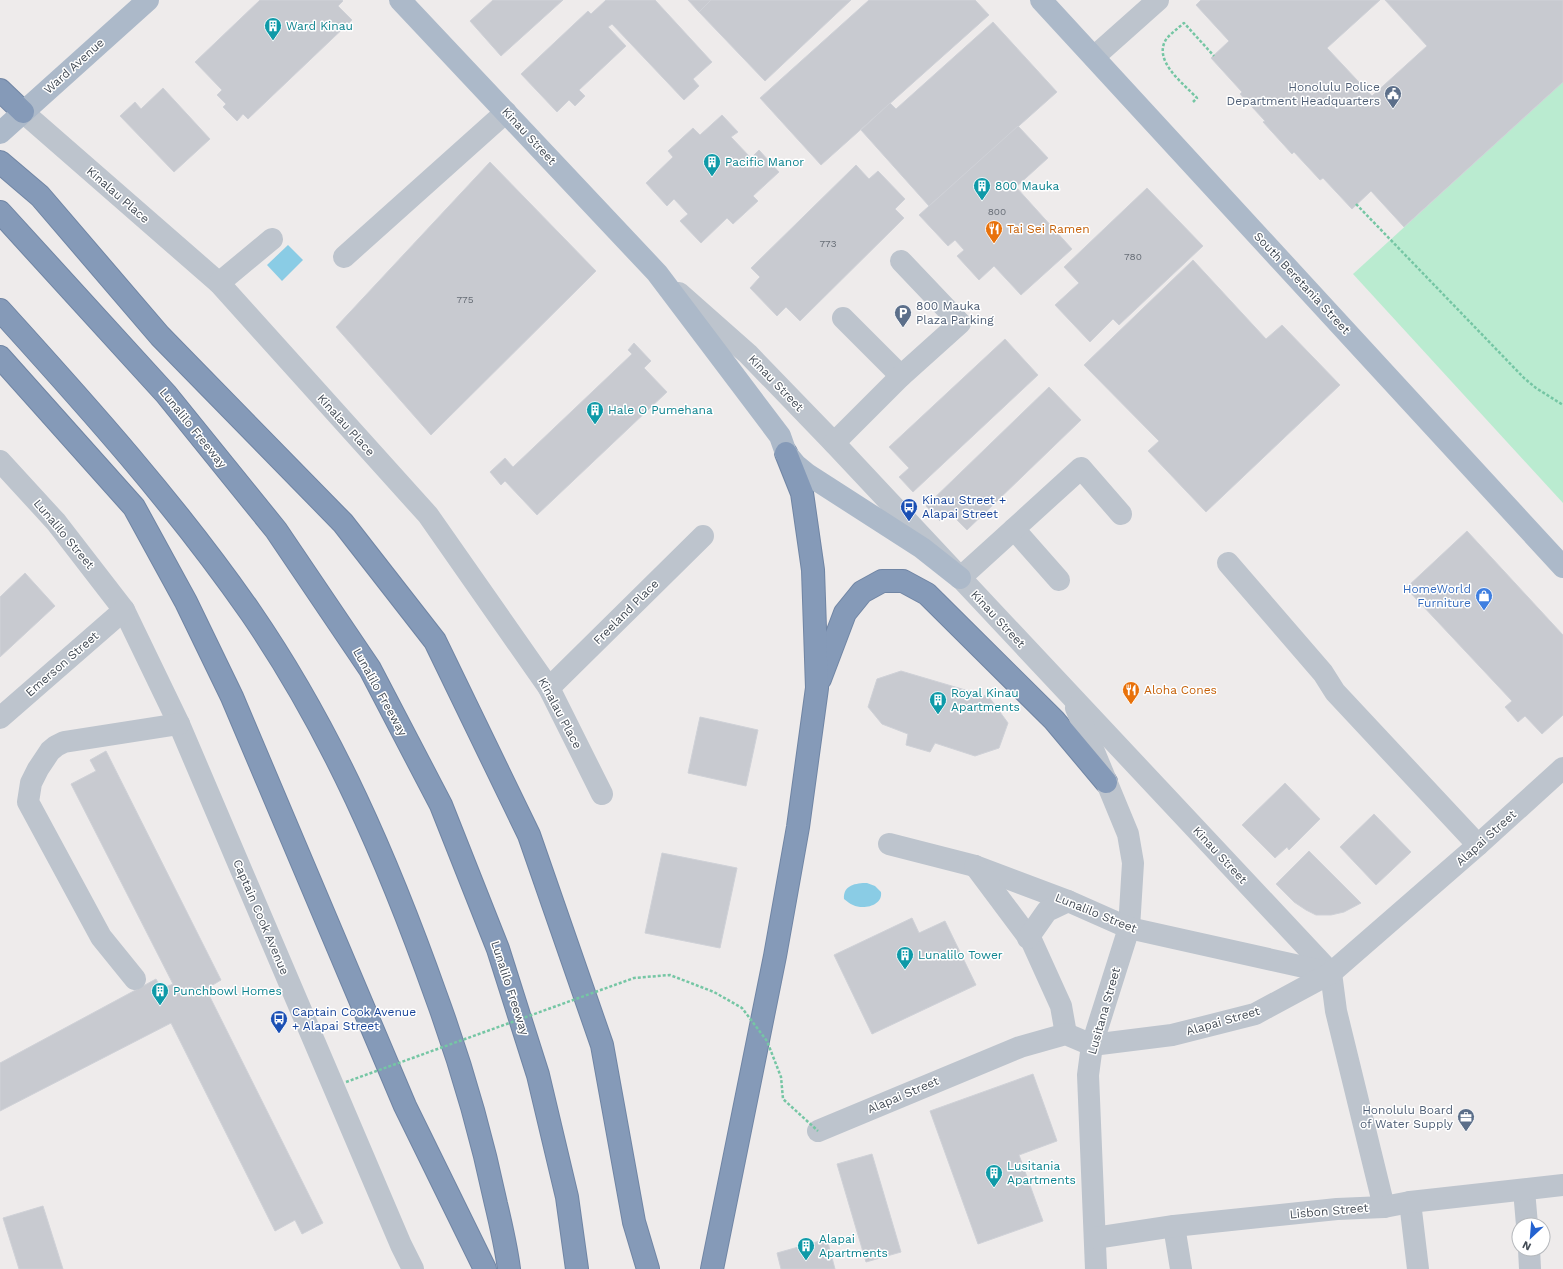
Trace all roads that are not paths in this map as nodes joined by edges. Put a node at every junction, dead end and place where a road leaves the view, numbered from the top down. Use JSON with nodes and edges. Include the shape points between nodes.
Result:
{"nodes":[{"id":1,"x":148,"y":0,"type":"edge"},
{"id":2,"x":400,"y":0,"type":"edge"},
{"id":3,"x":1041,"y":0,"type":"edge"},
{"id":4,"x":1158,"y":0,"type":"edge"},
{"id":5,"x":1094,"y":57,"type":"junction"},
{"id":6,"x":0,"y":90,"type":"edge"},
{"id":7,"x":23,"y":112,"type":"junction"},
{"id":8,"x":506,"y":112,"type":"junction"},
{"id":9,"x":0,"y":133,"type":"edge"},
{"id":10,"x":0,"y":162,"type":"edge"},
{"id":11,"x":0,"y":212,"type":"edge"},
{"id":12,"x":272,"y":239,"type":"dead end"},
{"id":13,"x":344,"y":257,"type":"dead end"},
{"id":14,"x":901,"y":261,"type":"dead end"},
{"id":15,"x":656,"y":273,"type":"junction"},
{"id":16,"x":219,"y":283,"type":"junction"},
{"id":17,"x":0,"y":310,"type":"edge"},
{"id":18,"x":843,"y":318,"type":"dead end"},
{"id":19,"x":0,"y":357,"type":"edge"},
{"id":20,"x":901,"y":376,"type":"junction"},
{"id":21,"x":834,"y":443,"type":"junction"},
{"id":22,"x":786,"y":453,"type":"junction"},
{"id":23,"x":0,"y":461,"type":"edge"},
{"id":24,"x":1121,"y":514,"type":"dead end"},
{"id":25,"x":1014,"y":529,"type":"junction"},
{"id":26,"x":703,"y":536,"type":"dead end"},
{"id":27,"x":1228,"y":563,"type":"dead end"},
{"id":28,"x":1563,"y":567,"type":"edge"},
{"id":29,"x":960,"y":578,"type":"junction"},
{"id":30,"x":1059,"y":580,"type":"dead end"},
{"id":31,"x":124,"y":610,"type":"junction"},
{"id":32,"x":549,"y":688,"type":"junction"},
{"id":33,"x":817,"y":688,"type":"junction"},
{"id":34,"x":1071,"y":696,"type":"junction"},
{"id":35,"x":0,"y":718,"type":"edge"},
{"id":36,"x":179,"y":724,"type":"junction"},
{"id":37,"x":1563,"y":768,"type":"edge"},
{"id":38,"x":1106,"y":782,"type":"junction"},
{"id":39,"x":602,"y":794,"type":"dead end"},
{"id":40,"x":889,"y":844,"type":"dead end"},
{"id":41,"x":1478,"y":846,"type":"junction"},
{"id":42,"x":975,"y":866,"type":"junction"},
{"id":43,"x":1068,"y":901,"type":"junction"},
{"id":44,"x":1129,"y":928,"type":"junction"},
{"id":45,"x":1028,"y":938,"type":"junction"},
{"id":46,"x":1331,"y":973,"type":"junction"},
{"id":47,"x":135,"y":979,"type":"dead end"},
{"id":48,"x":1066,"y":1034,"type":"junction"},
{"id":49,"x":1092,"y":1045,"type":"junction"},
{"id":50,"x":818,"y":1131,"type":"road end"},
{"id":51,"x":1563,"y":1185,"type":"edge"},
{"id":52,"x":1524,"y":1190,"type":"junction"},
{"id":53,"x":1410,"y":1202,"type":"junction"},
{"id":54,"x":1384,"y":1207,"type":"junction"},
{"id":55,"x":1526,"y":1217,"type":"edge"},
{"id":56,"x":1174,"y":1226,"type":"junction"},
{"id":57,"x":1095,"y":1238,"type":"junction"},
{"id":58,"x":1529,"y":1257,"type":"edge"},
{"id":59,"x":413,"y":1269,"type":"edge"},
{"id":60,"x":485,"y":1269,"type":"edge"},
{"id":61,"x":509,"y":1269,"type":"edge"},
{"id":62,"x":577,"y":1269,"type":"edge"},
{"id":63,"x":648,"y":1269,"type":"edge"},
{"id":64,"x":712,"y":1269,"type":"edge"},
{"id":65,"x":1096,"y":1269,"type":"edge"},
{"id":66,"x":1180,"y":1269,"type":"edge"},
{"id":67,"x":1418,"y":1269,"type":"edge"},
{"id":68,"x":1530,"y":1269,"type":"edge"}],
"edges":[{"from":1,"to":7,"type":"main road","name":"Ward Avenue"},
{"from":2,"to":8,"type":"main road","name":"Kinau Street"},
{"from":3,"to":5,"type":"main road","name":"South Beretania Street"},
{"from":4,"to":5,"type":"street"},
{"from":5,"to":28,"type":"main road","name":"South Beretania Street"},
{"from":6,"to":7,"type":"highway"},
{"from":7,"to":9,"type":"main road","name":"Ward Avenue"},
{"from":7,"to":16,"type":"street","name":"Kinalau Place"},
{"from":8,"to":13,"type":"street"},
{"from":8,"to":15,"type":"main road","name":"Kinau Street"},
{"from":10,"to":63,"type":"highway","via":[[40,196],[160,336],[343,523],[435,640],[529,835],[602,1045],[634,1222]]},
{"from":11,"to":62,"type":"highway","name":"Lunalilo Freeway","via":[[166,394],[276,530],[370,669],[441,805],[498,949],[538,1075],[566,1197]]},
{"from":12,"to":16,"type":"street"},
{"from":14,"to":20,"type":"street","via":[[960,323]]},
{"from":15,"to":21,"type":"street","name":"Kinau Street","via":[[748,354]]},
{"from":15,"to":22,"type":"main road","name":"Kinau Street","via":[[780,436]]},
{"from":16,"to":32,"type":"street","name":"Kinalau Place","via":[[428,516]]},
{"from":17,"to":61,"type":"highway","via":[[93,414],[188,527],[251,614],[317,718],[384,856],[450,1034],[489,1170]]},
{"from":18,"to":20,"type":"street"},
{"from":19,"to":60,"type":"highway","via":[[134,507],[186,602],[232,697],[405,1106]]},
{"from":20,"to":21,"type":"street"},
{"from":21,"to":29,"type":"street","name":"Kinau Street"},
{"from":22,"to":29,"type":"main road","via":[[807,474],[922,548]]},
{"from":22,"to":33,"type":"highway","via":[[802,493],[813,570]]},
{"from":23,"to":31,"type":"street","name":"Lunalilo Street","via":[[56,522]]},
{"from":24,"to":25,"type":"street","via":[[1081,468]]},
{"from":25,"to":29,"type":"street"},
{"from":25,"to":30,"type":"street"},
{"from":26,"to":32,"type":"street","name":"Freeland Place"},
{"from":27,"to":41,"type":"street","via":[[1322,673],[1335,692]]},
{"from":29,"to":34,"type":"street","name":"Kinau Street"},
{"from":31,"to":35,"type":"street","name":"Emerson Street"},
{"from":31,"to":36,"type":"street","name":"Captain Cook Avenue"},
{"from":32,"to":39,"type":"street","name":"Kinalau Place"},
{"from":33,"to":38,"type":"highway","via":[[845,613],[862,592],[882,581],[903,581],[927,594],[1054,720]]},
{"from":33,"to":64,"type":"highway","via":[[796,842]]},
{"from":34,"to":38,"type":"street","name":"Lusitana Street"},
{"from":34,"to":46,"type":"street","name":"Kinau Street"},
{"from":36,"to":47,"type":"street","via":[[64,742],[50,751],[31,783],[28,802],[65,872],[101,937]]},
{"from":36,"to":59,"type":"street","name":"Captain Cook Avenue"},
{"from":37,"to":41,"type":"street","name":"Alapai Street"},
{"from":38,"to":44,"type":"street","name":"Lusitana Street","via":[[1128,834],[1134,863]]},
{"from":40,"to":42,"type":"street","name":"Lunalilo Street"},
{"from":41,"to":46,"type":"street","name":"Alapai Street"},
{"from":42,"to":43,"type":"street","name":"Lunalilo Street"},
{"from":42,"to":45,"type":"street"},
{"from":43,"to":44,"type":"street","name":"Lunalilo Street"},
{"from":43,"to":45,"type":"street","via":[[1047,911]]},
{"from":44,"to":46,"type":"street","name":"Lunalilo Street"},
{"from":44,"to":49,"type":"street","name":"Lusitana Street"},
{"from":45,"to":48,"type":"street","via":[[1061,1006]]},
{"from":46,"to":49,"type":"street","name":"Alapai Street","via":[[1255,1014],[1172,1035]]},
{"from":46,"to":54,"type":"street","via":[[1336,1011]]},
{"from":48,"to":49,"type":"street"},
{"from":48,"to":50,"type":"street","name":"Alapai Street","via":[[1020,1047]]},
{"from":49,"to":57,"type":"street","name":"Lusitana Street","via":[[1088,1075]]},
{"from":51,"to":52,"type":"street","name":"Lisbon Street"},
{"from":52,"to":53,"type":"street","name":"Lisbon Street"},
{"from":52,"to":55,"type":"street"},
{"from":53,"to":54,"type":"street","name":"Lisbon Street"},
{"from":53,"to":67,"type":"street"},
{"from":54,"to":56,"type":"street","name":"Lisbon Street"},
{"from":56,"to":57,"type":"street","name":"Lisbon Street"},
{"from":56,"to":66,"type":"street"},
{"from":57,"to":65,"type":"street","name":"Lusitana Street"},
{"from":58,"to":68,"type":"street"}]}
